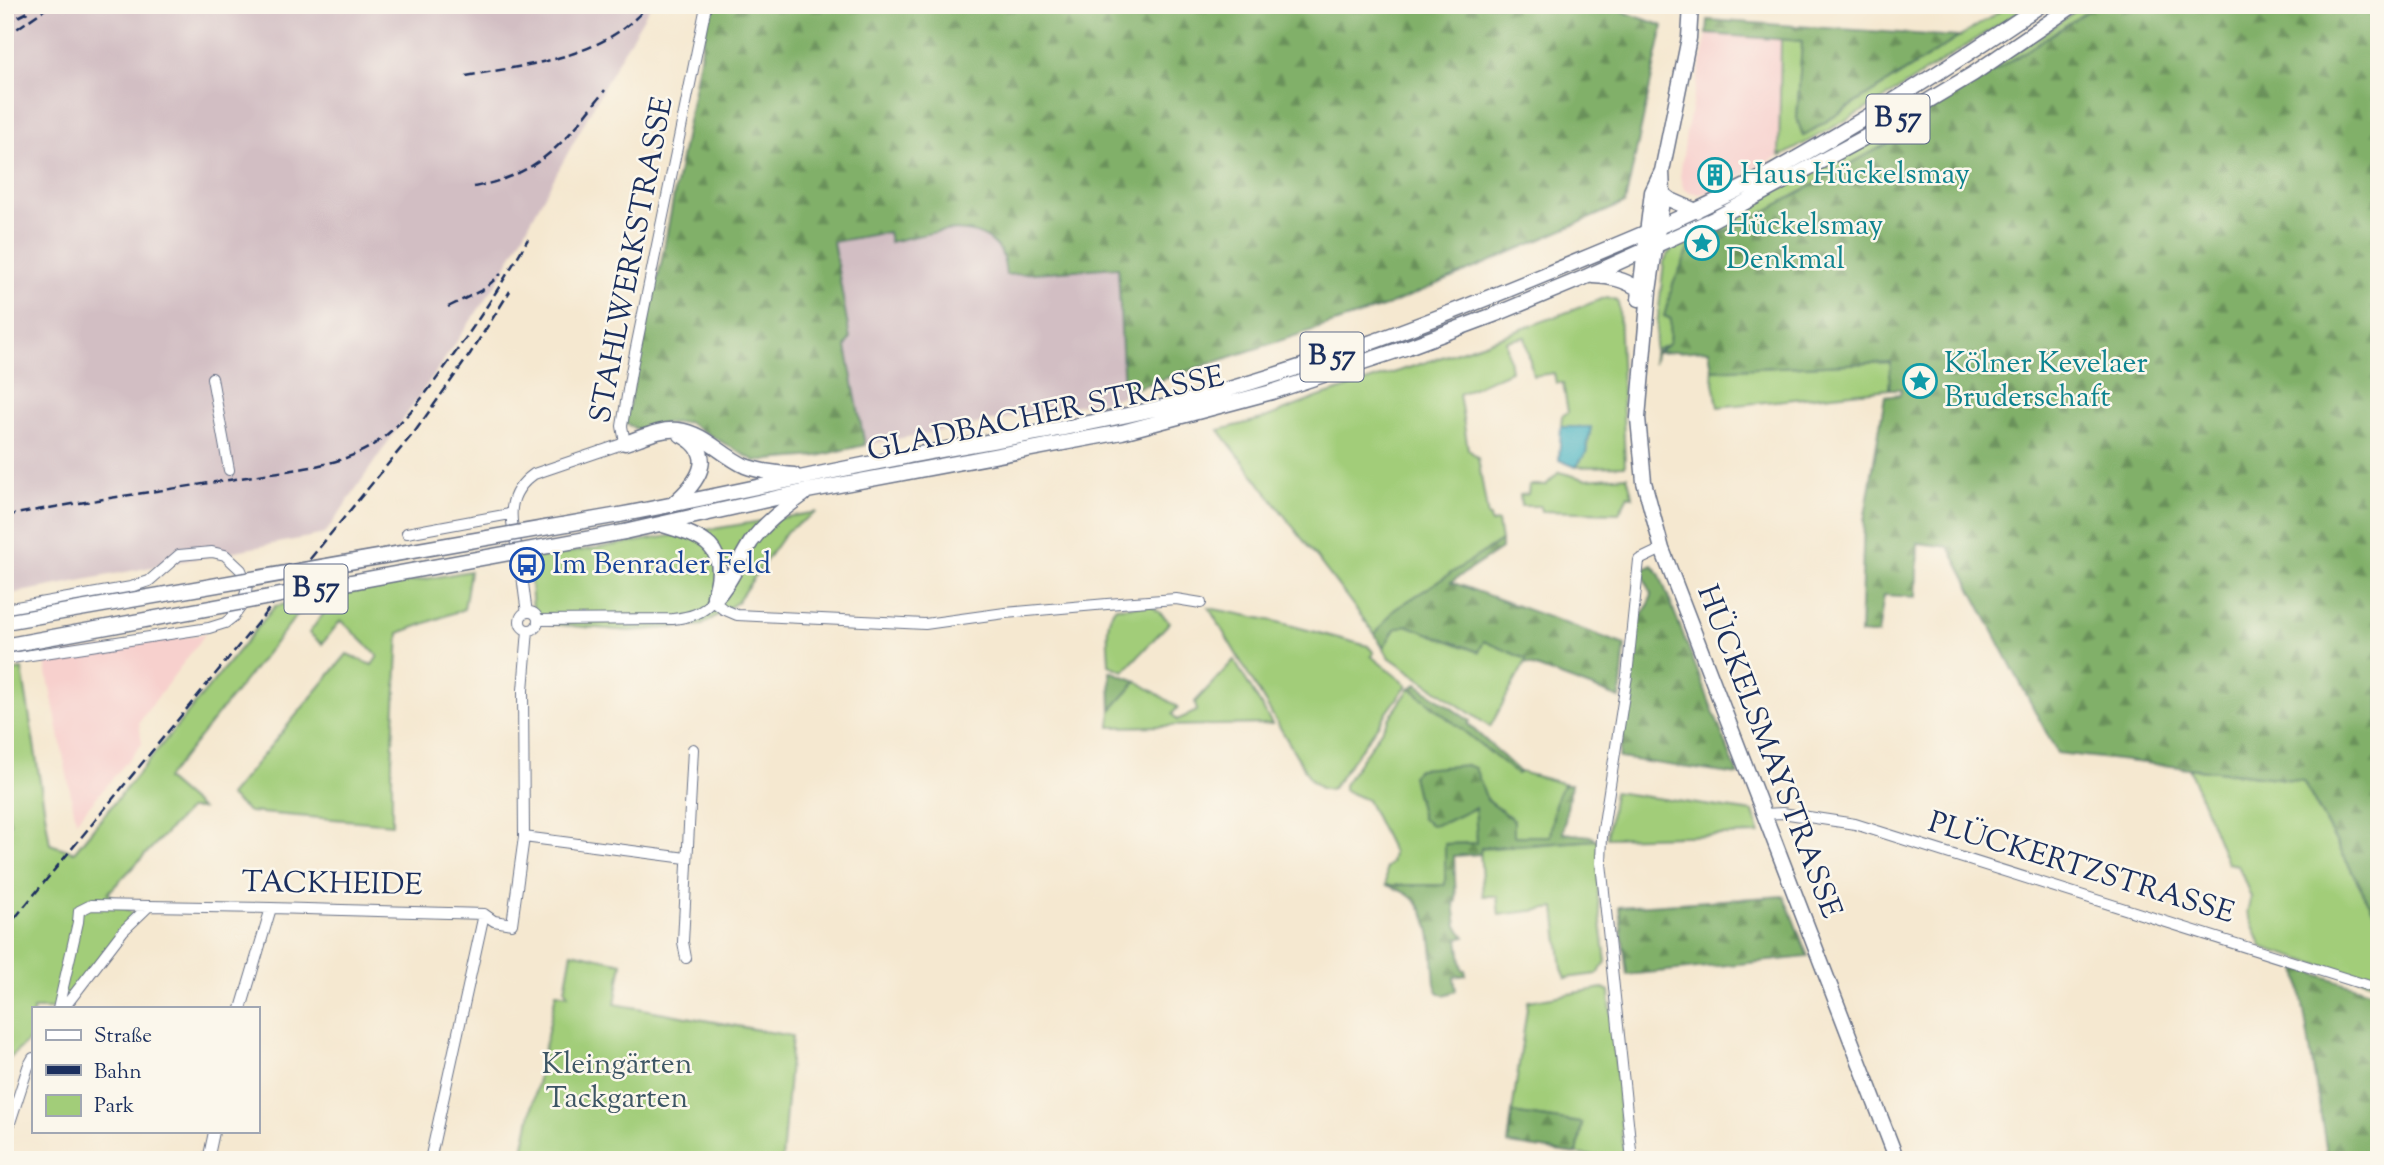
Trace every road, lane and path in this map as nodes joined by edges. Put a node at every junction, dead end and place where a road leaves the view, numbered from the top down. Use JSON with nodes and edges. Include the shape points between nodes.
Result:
{"nodes":[{"id":1,"x":1691,"y":5,"type":"edge"},
{"id":2,"x":2040,"y":5,"type":"edge"},
{"id":3,"x":2074,"y":5,"type":"edge"},
{"id":4,"x":705,"y":11,"type":"dead end"},
{"id":5,"x":1662,"y":171,"type":"junction"},
{"id":6,"x":1663,"y":194,"type":"junction"},
{"id":7,"x":1696,"y":211,"type":"junction"},
{"id":8,"x":1653,"y":228,"type":"junction"},
{"id":9,"x":1650,"y":248,"type":"junction"},
{"id":10,"x":1588,"y":276,"type":"junction"},
{"id":11,"x":1639,"y":289,"type":"junction"},
{"id":12,"x":1642,"y":352,"type":"junction"},
{"id":13,"x":212,"y":378,"type":"dead end"},
{"id":14,"x":666,"y":430,"type":"junction"},
{"id":15,"x":625,"y":443,"type":"junction"},
{"id":16,"x":229,"y":470,"type":"dead end"},
{"id":17,"x":806,"y":484,"type":"junction"},
{"id":18,"x":673,"y":505,"type":"junction"},
{"id":19,"x":510,"y":514,"type":"junction"},
{"id":20,"x":662,"y":524,"type":"junction"},
{"id":21,"x":407,"y":533,"type":"dead end"},
{"id":22,"x":1662,"y":549,"type":"junction"},
{"id":23,"x":713,"y":601,"type":"junction"},
{"id":24,"x":1201,"y":603,"type":"dead end"},
{"id":25,"x":5,"y":608,"type":"edge"},
{"id":26,"x":527,"y":612,"type":"junction"},
{"id":27,"x":538,"y":620,"type":"junction"},
{"id":28,"x":5,"y":622,"type":"edge"},
{"id":29,"x":528,"y":630,"type":"junction"},
{"id":30,"x":6,"y":650,"type":"edge"},
{"id":31,"x":693,"y":749,"type":"dead end"},
{"id":32,"x":1765,"y":814,"type":"junction"},
{"id":33,"x":524,"y":837,"type":"junction"},
{"id":34,"x":686,"y":858,"type":"junction"},
{"id":35,"x":149,"y":906,"type":"junction"},
{"id":36,"x":271,"y":908,"type":"junction"},
{"id":37,"x":484,"y":914,"type":"junction"},
{"id":38,"x":686,"y":958,"type":"dead end"},
{"id":39,"x":2379,"y":989,"type":"edge"},
{"id":40,"x":60,"y":1007,"type":"edge"},
{"id":41,"x":62,"y":1007,"type":"edge"},
{"id":42,"x":242,"y":1007,"type":"edge"},
{"id":43,"x":32,"y":1060,"type":"edge"},
{"id":44,"x":214,"y":1134,"type":"edge"},
{"id":45,"x":5,"y":1138,"type":"edge"},
{"id":46,"x":208,"y":1160,"type":"edge"},
{"id":47,"x":430,"y":1160,"type":"edge"},
{"id":48,"x":1632,"y":1160,"type":"edge"},
{"id":49,"x":1897,"y":1160,"type":"edge"}],
"edges":[{"from":1,"to":5,"type":"main road","name":"HÜCKELSMAYSTRASSE","via":[[1689,38]]},
{"from":2,"to":7,"type":"main road","name":"GLADBACHER STRASSE","number":"B 57","via":[[1864,118]]},
{"from":3,"to":9,"type":"main road","name":"GLADBACHER STRASSE","number":"B 57","via":[[1886,126],[1714,219]]},
{"from":4,"to":15,"type":"street","name":"STAHLWERKSTRASSE","via":[[631,372],[622,426]]},
{"from":5,"to":6,"type":"main road","name":"HÜCKELSMAYSTRASSE"},
{"from":5,"to":8,"type":"main road","name":"HÜCKELSMAYSTRASSE","via":[[1652,192]]},
{"from":6,"to":7,"type":"main road"},
{"from":6,"to":8,"type":"main road","name":"HÜCKELSMAYSTRASSE"},
{"from":7,"to":8,"type":"main road","name":"GLADBACHER STRASSE","number":"B 57"},
{"from":8,"to":9,"type":"main road","name":"HÜCKELSMAYSTRASSE"},
{"from":8,"to":17,"type":"main road","name":"GLADBACHER STRASSE","number":"B 57","via":[[1404,331],[1222,391]]},
{"from":9,"to":10,"type":"main road","name":"GLADBACHER STRASSE","number":"B 57"},
{"from":9,"to":11,"type":"main road","name":"HÜCKELSMAYSTRASSE"},
{"from":9,"to":12,"type":"main road","name":"HÜCKELSMAYSTRASSE"},
{"from":10,"to":11,"type":"main road","via":[[1613,277]]},
{"from":10,"to":17,"type":"main road","name":"GLADBACHER STRASSE","number":"B 57","via":[[1408,346],[1226,405],[1050,447]]},
{"from":11,"to":12,"type":"main road","name":"HÜCKELSMAYSTRASSE"},
{"from":12,"to":22,"type":"main road","name":"HÜCKELSMAYSTRASSE","via":[[1639,438],[1644,482]]},
{"from":13,"to":16,"type":"street"},
{"from":14,"to":15,"type":"main road"},
{"from":14,"to":17,"type":"main road","via":[[702,438],[747,466]]},
{"from":14,"to":18,"type":"main road","via":[[693,443],[701,465],[698,479]]},
{"from":15,"to":19,"type":"street","name":"STAHLWERKSTRASSE","via":[[521,482]]},
{"from":17,"to":18,"type":"main road","name":"GLADBACHER STRASSE","number":"B 57"},
{"from":17,"to":20,"type":"main road","name":"GLADBACHER STRASSE","number":"B 57"},
{"from":17,"to":23,"type":"main road","via":[[751,542]]},
{"from":18,"to":28,"type":"main road","name":"GLADBACHER STRASSE","number":"B 57","bridge":true},
{"from":19,"to":21,"type":"street"},
{"from":19,"to":26,"type":"street"},
{"from":20,"to":23,"type":"main road","via":[[698,536],[711,546],[720,580]]},
{"from":20,"to":30,"type":"main road","name":"GLADBACHER STRASSE","number":"B 57","bridge":true},
{"from":22,"to":32,"type":"main road","name":"HÜCKELSMAYSTRASSE"},
{"from":22,"to":48,"type":"street","via":[[1639,560],[1627,676],[1602,836],[1605,923]]},
{"from":23,"to":24,"type":"street","via":[[737,615],[925,624],[1133,601]]},
{"from":23,"to":27,"type":"street","via":[[705,610],[673,619]]},
{"from":25,"to":30,"type":"street","name":"GLADBACHER STRASSE","via":[[131,587],[149,581],[179,555],[225,555],[241,570],[247,584],[234,616],[209,628]]},
{"from":26,"to":27,"type":"street","via":[[533,612]]},
{"from":26,"to":29,"type":"street","via":[[520,622]]},
{"from":27,"to":29,"type":"street","via":[[534,629]]},
{"from":29,"to":33,"type":"street","via":[[523,690]]},
{"from":31,"to":34,"type":"street"},
{"from":32,"to":39,"type":"street","name":"PLÜCKERTZSTRASSE","via":[[1855,824]]},
{"from":32,"to":49,"type":"main road","name":"HÜCKELSMAYSTRASSE"},
{"from":33,"to":34,"type":"street"},
{"from":33,"to":37,"type":"street","name":"TACKHEIDE","via":[[512,924]]},
{"from":34,"to":38,"type":"street"},
{"from":35,"to":36,"type":"street","name":"TACKHEIDE"},
{"from":35,"to":40,"type":"street","name":"TACKHEIDE","via":[[91,905],[79,911]]},
{"from":35,"to":41,"type":"street","name":"TACKHEIDE"},
{"from":36,"to":37,"type":"street","name":"TACKHEIDE"},
{"from":36,"to":42,"type":"street"},
{"from":37,"to":47,"type":"street"},
{"from":43,"to":45,"type":"street"},
{"from":44,"to":46,"type":"street"}]}
